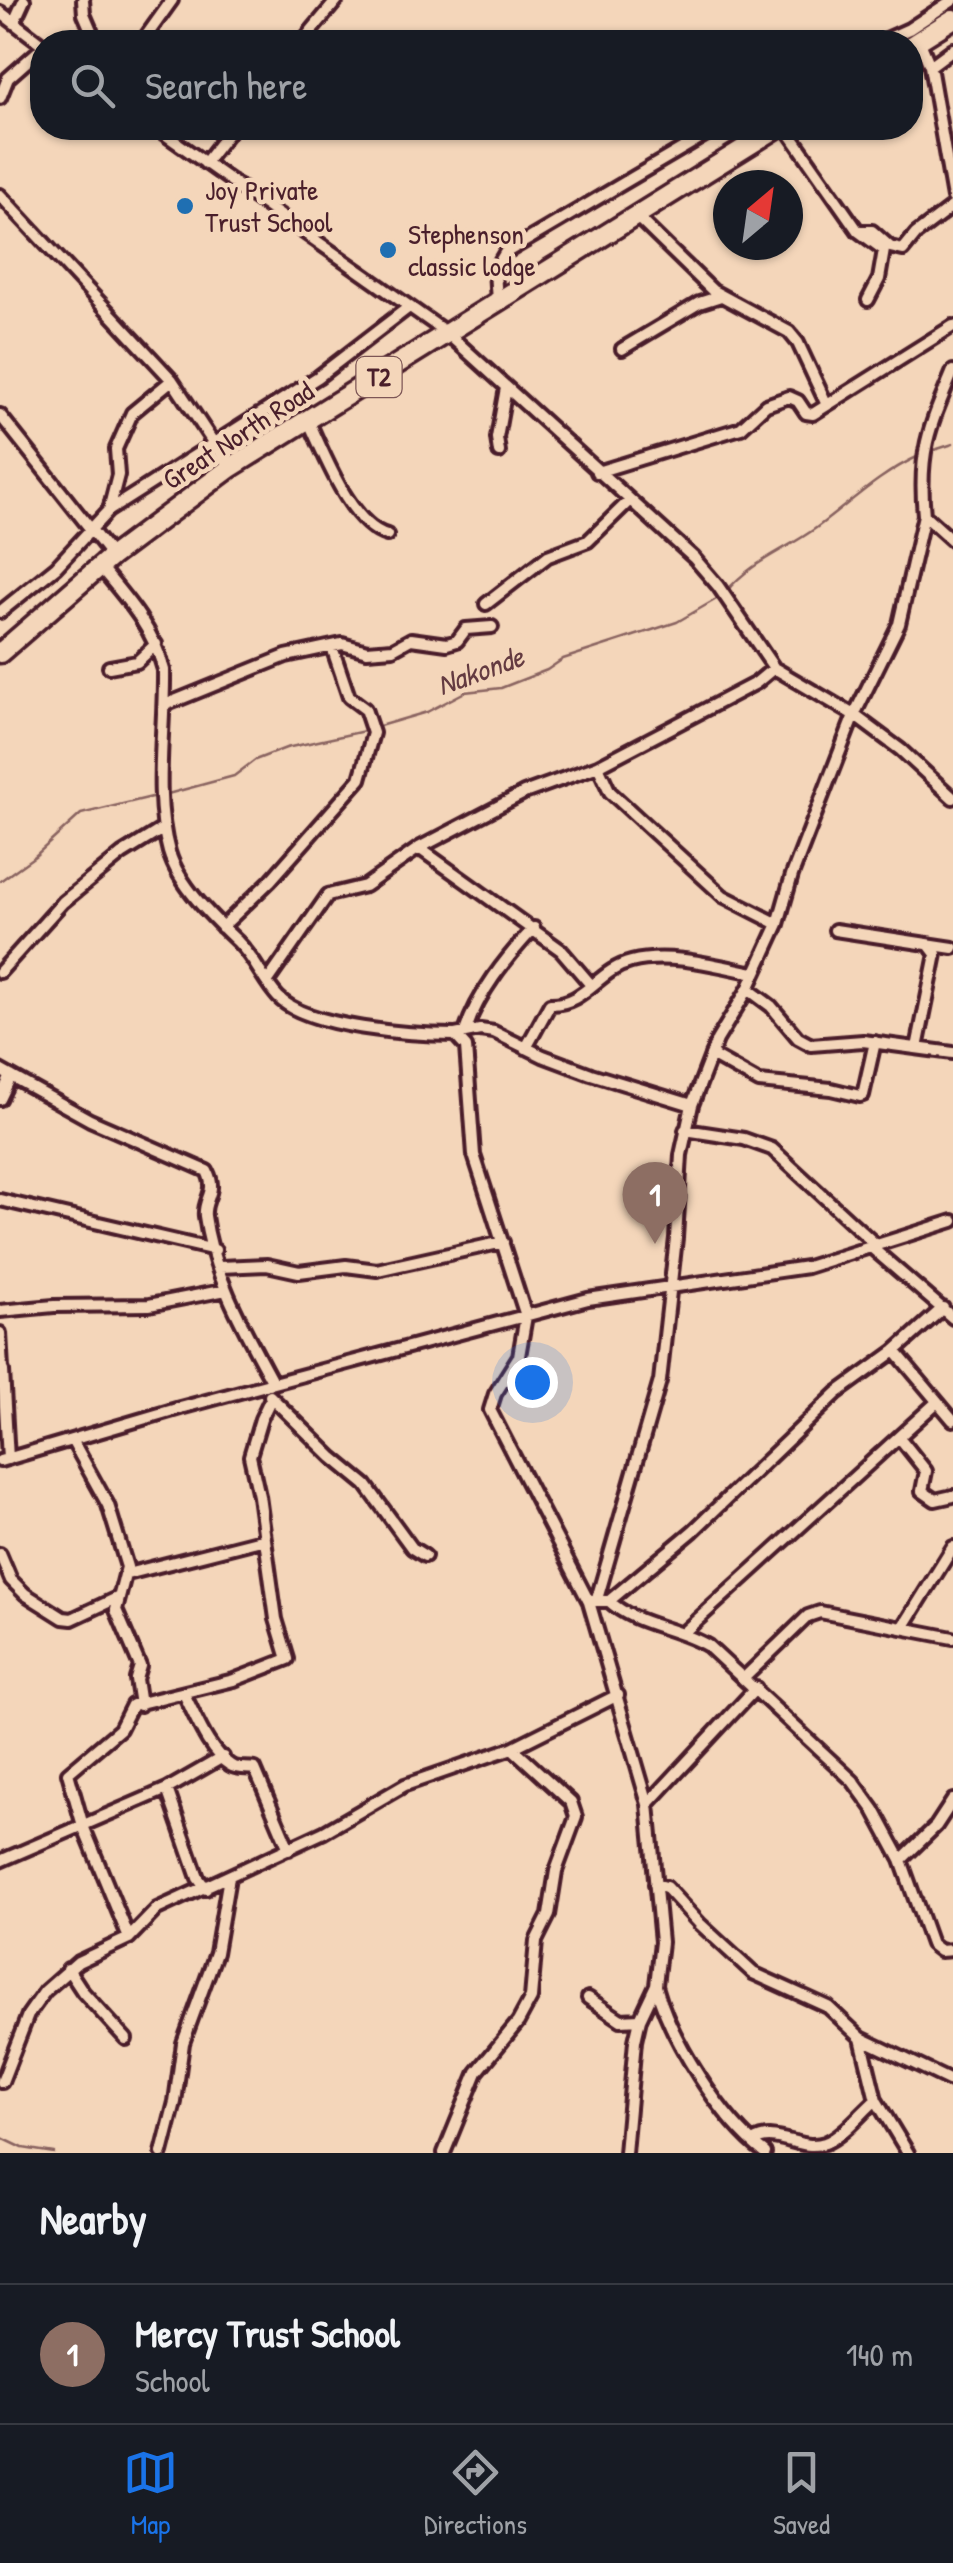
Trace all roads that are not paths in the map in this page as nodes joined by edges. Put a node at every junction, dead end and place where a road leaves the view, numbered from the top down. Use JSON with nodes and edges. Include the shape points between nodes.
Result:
{"nodes":[{"id":1,"x":24,"y":0,"type":"edge"},
{"id":2,"x":83,"y":0,"type":"edge"},
{"id":3,"x":172,"y":0,"type":"edge"},
{"id":4,"x":338,"y":0,"type":"edge"},
{"id":5,"x":953,"y":0,"type":"edge"},
{"id":6,"x":0,"y":12,"type":"edge"},
{"id":7,"x":953,"y":19,"type":"edge"},
{"id":8,"x":14,"y":22,"type":"junction"},
{"id":9,"x":91,"y":30,"type":"edge"},
{"id":10,"x":151,"y":30,"type":"edge"},
{"id":11,"x":312,"y":30,"type":"edge"},
{"id":12,"x":907,"y":30,"type":"edge"},
{"id":13,"x":30,"y":36,"type":"edge"},
{"id":14,"x":923,"y":38,"type":"edge"},
{"id":15,"x":953,"y":49,"type":"edge"},
{"id":16,"x":923,"y":55,"type":"edge"},
{"id":17,"x":30,"y":57,"type":"edge"},
{"id":18,"x":930,"y":66,"type":"junction"},
{"id":19,"x":0,"y":98,"type":"edge"},
{"id":20,"x":172,"y":140,"type":"edge"},
{"id":21,"x":222,"y":140,"type":"edge"},
{"id":22,"x":697,"y":140,"type":"edge"},
{"id":23,"x":758,"y":140,"type":"edge"},
{"id":24,"x":794,"y":140,"type":"edge"},
{"id":25,"x":949,"y":158,"type":"edge"},
{"id":26,"x":204,"y":163,"type":"junction"},
{"id":27,"x":0,"y":195,"type":"edge"},
{"id":28,"x":953,"y":202,"type":"edge"},
{"id":29,"x":636,"y":216,"type":"junction"},
{"id":30,"x":858,"y":231,"type":"junction"},
{"id":31,"x":721,"y":296,"type":"junction"},
{"id":32,"x":868,"y":300,"type":"dead end"},
{"id":33,"x":496,"y":302,"type":"junction"},
{"id":34,"x":410,"y":307,"type":"junction"},
{"id":35,"x":953,"y":326,"type":"edge"},
{"id":36,"x":446,"y":333,"type":"junction"},
{"id":37,"x":622,"y":349,"type":"dead end"},
{"id":38,"x":953,"y":371,"type":"edge"},
{"id":39,"x":172,"y":380,"type":"junction"},
{"id":40,"x":506,"y":388,"type":"junction"},
{"id":41,"x":827,"y":405,"type":"junction"},
{"id":42,"x":0,"y":415,"type":"edge"},
{"id":43,"x":308,"y":420,"type":"junction"},
{"id":44,"x":214,"y":444,"type":"junction"},
{"id":45,"x":499,"y":452,"type":"dead end"},
{"id":46,"x":230,"y":468,"type":"junction"},
{"id":47,"x":597,"y":472,"type":"junction"},
{"id":48,"x":629,"y":500,"type":"junction"},
{"id":49,"x":108,"y":512,"type":"junction"},
{"id":50,"x":924,"y":515,"type":"junction"},
{"id":51,"x":91,"y":529,"type":"junction"},
{"id":52,"x":387,"y":535,"type":"dead end"},
{"id":53,"x":953,"y":541,"type":"edge"},
{"id":54,"x":106,"y":561,"type":"junction"},
{"id":55,"x":486,"y":604,"type":"dead end"},
{"id":56,"x":0,"y":612,"type":"edge"},
{"id":57,"x":492,"y":627,"type":"dead end"},
{"id":58,"x":156,"y":644,"type":"junction"},
{"id":59,"x":332,"y":647,"type":"junction"},
{"id":60,"x":0,"y":653,"type":"edge"},
{"id":61,"x":109,"y":667,"type":"dead end"},
{"id":62,"x":774,"y":668,"type":"junction"},
{"id":63,"x":165,"y":705,"type":"junction"},
{"id":64,"x":854,"y":715,"type":"junction"},
{"id":65,"x":598,"y":766,"type":"junction"},
{"id":66,"x":953,"y":798,"type":"edge"},
{"id":67,"x":164,"y":828,"type":"junction"},
{"id":68,"x":419,"y":848,"type":"junction"},
{"id":69,"x":778,"y":924,"type":"junction"},
{"id":70,"x":222,"y":927,"type":"junction"},
{"id":71,"x":534,"y":928,"type":"junction"},
{"id":72,"x":835,"y":930,"type":"dead end"},
{"id":73,"x":929,"y":946,"type":"junction"},
{"id":74,"x":953,"y":948,"type":"edge"},
{"id":75,"x":0,"y":972,"type":"edge"},
{"id":76,"x":756,"y":973,"type":"junction"},
{"id":77,"x":268,"y":981,"type":"junction"},
{"id":78,"x":590,"y":985,"type":"junction"},
{"id":79,"x":748,"y":989,"type":"junction"},
{"id":80,"x":460,"y":1034,"type":"junction"},
{"id":81,"x":875,"y":1042,"type":"junction"},
{"id":82,"x":526,"y":1048,"type":"junction"},
{"id":83,"x":917,"y":1048,"type":"junction"},
{"id":84,"x":953,"y":1052,"type":"edge"},
{"id":85,"x":711,"y":1055,"type":"junction"},
{"id":86,"x":6,"y":1073,"type":"edge"},
{"id":87,"x":0,"y":1099,"type":"edge"},
{"id":88,"x":692,"y":1105,"type":"junction"},
{"id":89,"x":686,"y":1130,"type":"junction"},
{"id":90,"x":0,"y":1200,"type":"edge"},
{"id":91,"x":953,"y":1221,"type":"edge"},
{"id":92,"x":503,"y":1242,"type":"junction"},
{"id":93,"x":874,"y":1246,"type":"junction"},
{"id":94,"x":214,"y":1250,"type":"junction"},
{"id":95,"x":220,"y":1267,"type":"junction"},
{"id":96,"x":670,"y":1288,"type":"junction"},
{"id":97,"x":226,"y":1290,"type":"junction"},
{"id":98,"x":944,"y":1308,"type":"junction"},
{"id":99,"x":0,"y":1311,"type":"edge"},
{"id":100,"x":526,"y":1316,"type":"junction"},
{"id":101,"x":953,"y":1318,"type":"edge"},
{"id":102,"x":0,"y":1333,"type":"edge"},
{"id":103,"x":895,"y":1351,"type":"junction"},
{"id":104,"x":1,"y":1368,"type":"edge"},
{"id":105,"x":269,"y":1385,"type":"junction"},
{"id":106,"x":271,"y":1398,"type":"junction"},
{"id":107,"x":936,"y":1404,"type":"junction"},
{"id":108,"x":953,"y":1420,"type":"edge"},
{"id":109,"x":899,"y":1437,"type":"junction"},
{"id":110,"x":72,"y":1440,"type":"junction"},
{"id":111,"x":4,"y":1460,"type":"edge"},
{"id":112,"x":953,"y":1496,"type":"edge"},
{"id":113,"x":265,"y":1539,"type":"junction"},
{"id":114,"x":953,"y":1546,"type":"edge"},
{"id":115,"x":0,"y":1554,"type":"edge"},
{"id":116,"x":425,"y":1556,"type":"dead end"},
{"id":117,"x":127,"y":1574,"type":"junction"},
{"id":118,"x":117,"y":1598,"type":"junction"},
{"id":119,"x":598,"y":1601,"type":"junction"},
{"id":120,"x":904,"y":1626,"type":"junction"},
{"id":121,"x":684,"y":1632,"type":"junction"},
{"id":122,"x":953,"y":1638,"type":"edge"},
{"id":123,"x":744,"y":1678,"type":"junction"},
{"id":124,"x":756,"y":1688,"type":"junction"},
{"id":125,"x":184,"y":1694,"type":"junction"},
{"id":126,"x":618,"y":1696,"type":"junction"},
{"id":127,"x":140,"y":1705,"type":"junction"},
{"id":128,"x":512,"y":1748,"type":"junction"},
{"id":129,"x":223,"y":1757,"type":"junction"},
{"id":130,"x":167,"y":1788,"type":"junction"},
{"id":131,"x":953,"y":1800,"type":"edge"},
{"id":132,"x":648,"y":1804,"type":"junction"},
{"id":133,"x":83,"y":1826,"type":"junction"},
{"id":134,"x":289,"y":1848,"type":"junction"},
{"id":135,"x":901,"y":1860,"type":"junction"},
{"id":136,"x":0,"y":1861,"type":"edge"},
{"id":137,"x":229,"y":1878,"type":"junction"},
{"id":138,"x":655,"y":1884,"type":"junction"},
{"id":139,"x":206,"y":1888,"type":"junction"},
{"id":140,"x":129,"y":1938,"type":"junction"},
{"id":141,"x":953,"y":1950,"type":"edge"},
{"id":142,"x":68,"y":1969,"type":"junction"},
{"id":143,"x":656,"y":1985,"type":"junction"},
{"id":144,"x":588,"y":1998,"type":"dead end"},
{"id":145,"x":640,"y":2019,"type":"junction"},
{"id":146,"x":860,"y":2038,"type":"junction"},
{"id":147,"x":126,"y":2039,"type":"dead end"},
{"id":148,"x":2,"y":2082,"type":"edge"},
{"id":149,"x":953,"y":2082,"type":"edge"},
{"id":150,"x":876,"y":2100,"type":"junction"},
{"id":151,"x":753,"y":2142,"type":"junction"},
{"id":152,"x":162,"y":2153,"type":"edge"},
{"id":153,"x":444,"y":2153,"type":"edge"},
{"id":154,"x":624,"y":2153,"type":"edge"},
{"id":155,"x":765,"y":2153,"type":"edge"},
{"id":156,"x":908,"y":2153,"type":"edge"}],
"edges":[{"from":1,"to":8,"type":"street"},
{"from":2,"to":9,"type":"street"},
{"from":3,"to":10,"type":"street"},
{"from":4,"to":11,"type":"street"},
{"from":5,"to":12,"type":"street"},
{"from":6,"to":8,"type":"street"},
{"from":7,"to":14,"type":"highway"},
{"from":8,"to":13,"type":"street"},
{"from":15,"to":18,"type":"street"},
{"from":16,"to":18,"type":"street"},
{"from":17,"to":19,"type":"street","via":[[8,78]]},
{"from":18,"to":25,"type":"street"},
{"from":20,"to":26,"type":"street"},
{"from":21,"to":26,"type":"street"},
{"from":22,"to":33,"type":"street","via":[[506,253],[495,270]]},
{"from":23,"to":29,"type":"highway","name":"Great North Road","number":"T2"},
{"from":24,"to":30,"type":"street"},
{"from":25,"to":28,"type":"street"},
{"from":26,"to":34,"type":"street"},
{"from":27,"to":39,"type":"street"},
{"from":28,"to":30,"type":"street","via":[[904,250],[890,248],[872,231]]},
{"from":29,"to":31,"type":"street"},
{"from":29,"to":33,"type":"highway","name":"Great North Road","number":"T2"},
{"from":30,"to":32,"type":"street","via":[[885,254]]},
{"from":31,"to":37,"type":"street"},
{"from":31,"to":41,"type":"street","via":[[794,337]]},
{"from":33,"to":36,"type":"highway","name":"Great North Road","number":"T2"},
{"from":34,"to":36,"type":"street"},
{"from":34,"to":44,"type":"street"},
{"from":35,"to":41,"type":"street"},
{"from":36,"to":40,"type":"street"},
{"from":36,"to":43,"type":"highway","name":"Great North Road","number":"T2"},
{"from":38,"to":50,"type":"street","via":[[924,442]]},
{"from":39,"to":44,"type":"street"},
{"from":39,"to":49,"type":"street","via":[[132,412],[116,449],[118,475]]},
{"from":40,"to":45,"type":"street"},
{"from":40,"to":47,"type":"street"},
{"from":41,"to":47,"type":"street","via":[[810,414],[788,397],[766,405],[742,428]]},
{"from":42,"to":51,"type":"street"},
{"from":43,"to":46,"type":"highway","name":"Great North Road","number":"T2"},
{"from":43,"to":52,"type":"street","via":[[350,502],[370,528]]},
{"from":44,"to":46,"type":"street"},
{"from":44,"to":49,"type":"street"},
{"from":46,"to":54,"type":"highway","name":"Great North Road","number":"T2"},
{"from":47,"to":48,"type":"street"},
{"from":48,"to":55,"type":"street","via":[[588,541],[548,556]]},
{"from":48,"to":62,"type":"street","via":[[694,558]]},
{"from":49,"to":51,"type":"street"},
{"from":50,"to":53,"type":"street"},
{"from":50,"to":64,"type":"street","via":[[899,624]]},
{"from":51,"to":54,"type":"street"},
{"from":51,"to":56,"type":"street"},
{"from":54,"to":58,"type":"street"},
{"from":54,"to":60,"type":"highway","name":"Great North Road","number":"T2"},
{"from":57,"to":59,"type":"street","via":[[466,629],[446,644],[411,640],[367,652]]},
{"from":58,"to":61,"type":"street","via":[[137,662]]},
{"from":58,"to":63,"type":"street"},
{"from":59,"to":63,"type":"street","via":[[286,656]]},
{"from":59,"to":70,"type":"street","via":[[349,697],[365,709],[372,730],[360,778]]},
{"from":62,"to":64,"type":"street"},
{"from":62,"to":65,"type":"street"},
{"from":63,"to":67,"type":"street"},
{"from":64,"to":66,"type":"street"},
{"from":64,"to":69,"type":"street"},
{"from":65,"to":68,"type":"street","via":[[524,792]]},
{"from":65,"to":69,"type":"street","via":[[610,792],[723,896]]},
{"from":67,"to":70,"type":"street","via":[[170,857]]},
{"from":67,"to":75,"type":"street","via":[[63,902]]},
{"from":68,"to":71,"type":"street"},
{"from":68,"to":77,"type":"street","via":[[364,886],[325,896]]},
{"from":69,"to":76,"type":"street"},
{"from":70,"to":77,"type":"street"},
{"from":71,"to":78,"type":"street"},
{"from":71,"to":80,"type":"street","via":[[508,956]]},
{"from":72,"to":73,"type":"street"},
{"from":73,"to":74,"type":"street"},
{"from":73,"to":83,"type":"street","via":[[936,954]]},
{"from":76,"to":78,"type":"street","via":[[686,961],[635,961]]},
{"from":76,"to":79,"type":"street"},
{"from":77,"to":80,"type":"street","via":[[286,1004],[344,1024]]},
{"from":78,"to":82,"type":"street","via":[[574,1001],[548,1006]]},
{"from":79,"to":81,"type":"street","via":[[806,1043]]},
{"from":79,"to":85,"type":"street"},
{"from":80,"to":82,"type":"street","via":[[494,1032]]},
{"from":80,"to":92,"type":"street","via":[[469,1063],[474,1155]]},
{"from":81,"to":83,"type":"street"},
{"from":81,"to":85,"type":"street","via":[[860,1096],[760,1082]]},
{"from":82,"to":88,"type":"street"},
{"from":83,"to":84,"type":"street"},
{"from":85,"to":88,"type":"street"},
{"from":86,"to":87,"type":"street"},
{"from":86,"to":94,"type":"street","via":[[90,1120],[208,1171],[213,1191],[204,1212]]},
{"from":88,"to":89,"type":"street"},
{"from":89,"to":93,"type":"street","via":[[772,1149]]},
{"from":89,"to":96,"type":"street"},
{"from":90,"to":94,"type":"street"},
{"from":91,"to":93,"type":"street"},
{"from":92,"to":95,"type":"street","via":[[376,1270]]},
{"from":92,"to":100,"type":"street"},
{"from":93,"to":96,"type":"street","via":[[807,1266]]},
{"from":93,"to":98,"type":"street"},
{"from":94,"to":95,"type":"street"},
{"from":95,"to":97,"type":"street"},
{"from":96,"to":100,"type":"street"},
{"from":96,"to":119,"type":"street","via":[[656,1398]]},
{"from":97,"to":99,"type":"street","via":[[150,1305]]},
{"from":97,"to":105,"type":"street"},
{"from":98,"to":101,"type":"street"},
{"from":98,"to":103,"type":"street"},
{"from":100,"to":105,"type":"street"},
{"from":100,"to":119,"type":"street","via":[[519,1356],[490,1410]]},
{"from":102,"to":104,"type":"street"},
{"from":103,"to":107,"type":"street"},
{"from":103,"to":119,"type":"street","via":[[836,1394],[693,1531]]},
{"from":104,"to":111,"type":"street"},
{"from":105,"to":106,"type":"street"},
{"from":105,"to":110,"type":"street"},
{"from":106,"to":113,"type":"street","via":[[250,1456]]},
{"from":106,"to":116,"type":"street","via":[[366,1485]]},
{"from":107,"to":108,"type":"street"},
{"from":107,"to":109,"type":"street"},
{"from":109,"to":112,"type":"street","via":[[926,1471],[922,1491],[935,1500]]},
{"from":109,"to":121,"type":"street"},
{"from":110,"to":111,"type":"street"},
{"from":110,"to":117,"type":"street","via":[[108,1505]]},
{"from":113,"to":117,"type":"street"},
{"from":113,"to":125,"type":"street","via":[[288,1659]]},
{"from":114,"to":120,"type":"street"},
{"from":115,"to":118,"type":"street","via":[[11,1580],[63,1618]]},
{"from":117,"to":118,"type":"street"},
{"from":118,"to":127,"type":"street","via":[[140,1666]]},
{"from":119,"to":121,"type":"street"},
{"from":119,"to":126,"type":"street"},
{"from":120,"to":122,"type":"street"},
{"from":120,"to":123,"type":"street","via":[[812,1613]]},
{"from":121,"to":123,"type":"street"},
{"from":123,"to":124,"type":"street"},
{"from":124,"to":132,"type":"street"},
{"from":124,"to":135,"type":"street","via":[[853,1781]]},
{"from":125,"to":127,"type":"street"},
{"from":125,"to":129,"type":"street"},
{"from":126,"to":128,"type":"street"},
{"from":126,"to":132,"type":"street"},
{"from":127,"to":133,"type":"street","via":[[132,1705],[120,1729],[68,1772]]},
{"from":128,"to":134,"type":"street","via":[[406,1785]]},
{"from":128,"to":153,"type":"street","via":[[570,1802],[576,1818],[536,1942],[531,1998],[476,2072]]},
{"from":129,"to":130,"type":"street"},
{"from":129,"to":134,"type":"street","via":[[254,1769]]},
{"from":130,"to":133,"type":"street"},
{"from":130,"to":139,"type":"street"},
{"from":131,"to":135,"type":"street"},
{"from":132,"to":138,"type":"street"},
{"from":133,"to":136,"type":"street"},
{"from":133,"to":140,"type":"street"},
{"from":134,"to":137,"type":"street"},
{"from":135,"to":141,"type":"street","via":[[931,1944]]},
{"from":137,"to":139,"type":"street"},
{"from":137,"to":152,"type":"street","via":[[216,1956],[182,2044]]},
{"from":138,"to":143,"type":"street","via":[[661,1942]]},
{"from":138,"to":146,"type":"street","via":[[666,1887],[753,1973],[828,2007]]},
{"from":139,"to":140,"type":"street","via":[[157,1909]]},
{"from":140,"to":142,"type":"street"},
{"from":142,"to":147,"type":"street"},
{"from":142,"to":148,"type":"street","via":[[28,2015]]},
{"from":143,"to":145,"type":"street"},
{"from":143,"to":151,"type":"street","via":[[672,2032]]},
{"from":144,"to":145,"type":"street","via":[[621,2020]]},
{"from":145,"to":154,"type":"street"},
{"from":146,"to":149,"type":"street"},
{"from":146,"to":150,"type":"street"},
{"from":150,"to":151,"type":"street","via":[[826,2142],[764,2136]]},
{"from":150,"to":156,"type":"street"},
{"from":151,"to":155,"type":"street"}]}
